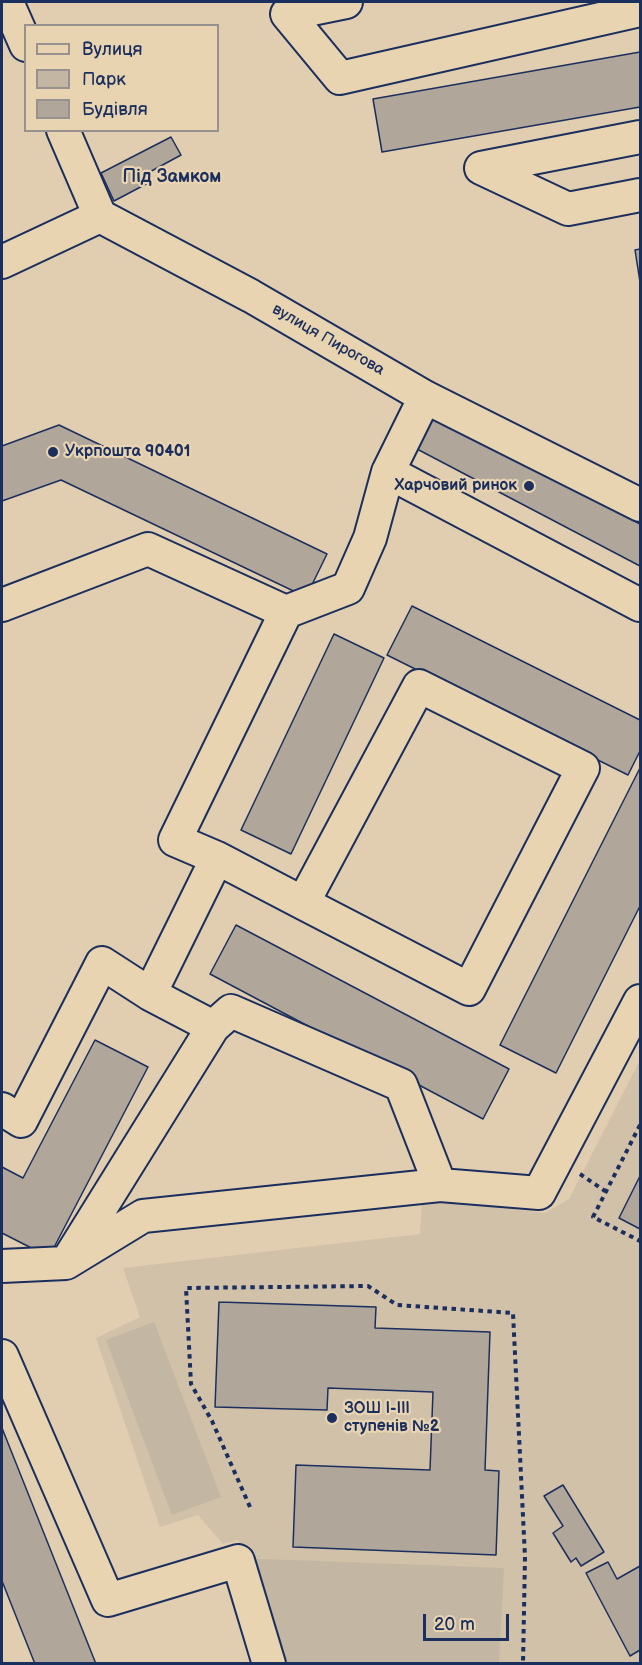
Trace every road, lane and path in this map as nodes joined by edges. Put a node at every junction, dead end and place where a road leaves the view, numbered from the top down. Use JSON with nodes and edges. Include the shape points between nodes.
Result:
{"nodes":[{"id":1,"x":7,"y":2,"type":"edge"},
{"id":2,"x":346,"y":2,"type":"edge"},
{"id":3,"x":640,"y":10,"type":"edge"},
{"id":4,"x":24,"y":40,"type":"edge"},
{"id":5,"x":64,"y":132,"type":"edge"},
{"id":6,"x":640,"y":137,"type":"edge"},
{"id":7,"x":640,"y":195,"type":"edge"},
{"id":8,"x":100,"y":216,"type":"junction"},
{"id":9,"x":2,"y":262,"type":"edge"},
{"id":10,"x":425,"y":396,"type":"junction"},
{"id":11,"x":388,"y":472,"type":"junction"},
{"id":12,"x":640,"y":505,"type":"edge"},
{"id":13,"x":2,"y":605,"type":"edge"},
{"id":14,"x":640,"y":605,"type":"edge"},
{"id":15,"x":286,"y":612,"type":"junction"},
{"id":16,"x":217,"y":858,"type":"junction"},
{"id":17,"x":303,"y":903,"type":"junction"},
{"id":18,"x":150,"y":994,"type":"junction"},
{"id":19,"x":640,"y":1001,"type":"edge"},
{"id":20,"x":213,"y":1027,"type":"junction"},
{"id":21,"x":2,"y":1109,"type":"edge"},
{"id":22,"x":640,"y":1125,"type":"edge"},
{"id":23,"x":440,"y":1185,"type":"junction"},
{"id":24,"x":640,"y":1241,"type":"edge"},
{"id":25,"x":66,"y":1263,"type":"junction"},
{"id":26,"x":2,"y":1266,"type":"edge"},
{"id":27,"x":2,"y":1356,"type":"edge"},
{"id":28,"x":250,"y":1506,"type":"dead end"},
{"id":29,"x":269,"y":1664,"type":"edge"},
{"id":30,"x":523,"y":1664,"type":"edge"}],
"edges":[{"from":1,"to":4,"type":"street"},
{"from":2,"to":3,"type":"street","via":[[287,14],[340,78]]},
{"from":5,"to":8,"type":"street"},
{"from":6,"to":7,"type":"street","via":[[481,168],[568,209]]},
{"from":8,"to":9,"type":"street"},
{"from":8,"to":10,"type":"street","name":"вулиця Пирогова","via":[[251,296]]},
{"from":10,"to":11,"type":"street"},
{"from":10,"to":12,"type":"street","name":"вулиця Пирогова"},
{"from":11,"to":14,"type":"street"},
{"from":11,"to":15,"type":"street","via":[[370,538],[348,588]]},
{"from":13,"to":15,"type":"street","via":[[148,549]]},
{"from":15,"to":16,"type":"street","via":[[175,840]]},
{"from":16,"to":17,"type":"street"},
{"from":16,"to":18,"type":"street"},
{"from":17,"to":17,"type":"street","via":[[419,686],[582,768],[469,989]]},
{"from":18,"to":20,"type":"street"},
{"from":18,"to":21,"type":"street","via":[[102,963],[21,1120]]},
{"from":19,"to":23,"type":"street","via":[[539,1193]]},
{"from":20,"to":23,"type":"street","via":[[231,1011],[401,1085]]},
{"from":20,"to":25,"type":"street"},
{"from":22,"to":24,"type":"path","via":[[593,1217]]},
{"from":23,"to":25,"type":"street","via":[[143,1216]]},
{"from":25,"to":26,"type":"street"},
{"from":27,"to":29,"type":"street","via":[[108,1600],[238,1561]]},
{"from":28,"to":30,"type":"path","via":[[191,1384],[186,1288],[368,1286],[397,1305],[513,1313],[525,1557]]}]}
